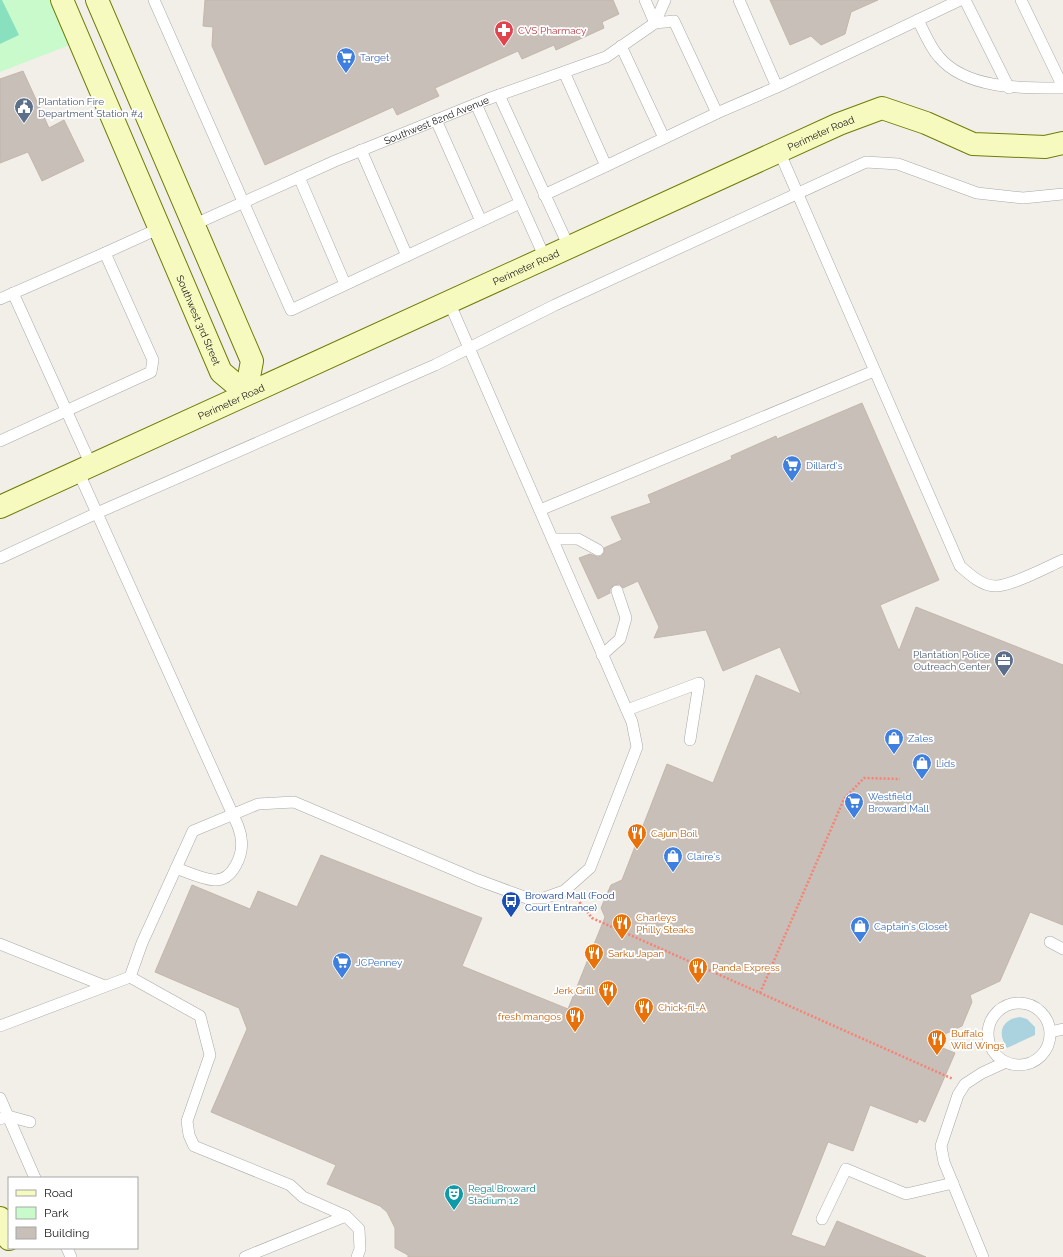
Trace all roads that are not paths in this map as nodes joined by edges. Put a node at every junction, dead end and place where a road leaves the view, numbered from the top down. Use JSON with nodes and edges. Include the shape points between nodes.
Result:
{"nodes":[{"id":1,"x":62,"y":0,"type":"edge"},
{"id":2,"x":97,"y":0,"type":"edge"},
{"id":3,"x":154,"y":0,"type":"edge"},
{"id":4,"x":645,"y":0,"type":"edge"},
{"id":5,"x":665,"y":0,"type":"edge"},
{"id":6,"x":739,"y":0,"type":"edge"},
{"id":7,"x":960,"y":0,"type":"edge"},
{"id":8,"x":965,"y":0,"type":"edge"},
{"id":9,"x":1021,"y":0,"type":"edge"},
{"id":10,"x":918,"y":20,"type":"junction"},
{"id":11,"x":655,"y":23,"type":"junction"},
{"id":12,"x":621,"y":46,"type":"junction"},
{"id":13,"x":564,"y":72,"type":"junction"},
{"id":14,"x":777,"y":87,"type":"junction"},
{"id":15,"x":1009,"y":88,"type":"junction"},
{"id":16,"x":1063,"y":88,"type":"edge"},
{"id":17,"x":498,"y":95,"type":"junction"},
{"id":18,"x":476,"y":104,"type":"junction"},
{"id":19,"x":717,"y":113,"type":"junction"},
{"id":20,"x":436,"y":120,"type":"junction"},
{"id":21,"x":664,"y":138,"type":"junction"},
{"id":22,"x":1063,"y":143,"type":"edge"},
{"id":23,"x":361,"y":150,"type":"junction"},
{"id":24,"x":779,"y":151,"type":"junction"},
{"id":25,"x":606,"y":166,"type":"junction"},
{"id":26,"x":299,"y":177,"type":"junction"},
{"id":27,"x":175,"y":184,"type":"junction"},
{"id":28,"x":142,"y":188,"type":"junction"},
{"id":29,"x":798,"y":194,"type":"junction"},
{"id":30,"x":1063,"y":194,"type":"edge"},
{"id":31,"x":544,"y":195,"type":"junction"},
{"id":32,"x":242,"y":203,"type":"junction"},
{"id":33,"x":520,"y":203,"type":"junction"},
{"id":34,"x":481,"y":221,"type":"junction"},
{"id":35,"x":193,"y":225,"type":"junction"},
{"id":36,"x":160,"y":228,"type":"junction"},
{"id":37,"x":569,"y":247,"type":"junction"},
{"id":38,"x":105,"y":253,"type":"junction"},
{"id":39,"x":407,"y":256,"type":"junction"},
{"id":40,"x":545,"y":258,"type":"junction"},
{"id":41,"x":345,"y":284,"type":"junction"},
{"id":42,"x":13,"y":293,"type":"junction"},
{"id":43,"x":0,"y":299,"type":"edge"},
{"id":44,"x":449,"y":302,"type":"junction"},
{"id":45,"x":469,"y":348,"type":"junction"},
{"id":46,"x":874,"y":372,"type":"junction"},
{"id":47,"x":246,"y":393,"type":"junction"},
{"id":48,"x":66,"y":411,"type":"junction"},
{"id":49,"x":0,"y":441,"type":"edge"},
{"id":50,"x":85,"y":468,"type":"junction"},
{"id":51,"x":0,"y":507,"type":"edge"},
{"id":52,"x":540,"y":510,"type":"junction"},
{"id":53,"x":97,"y":513,"type":"junction"},
{"id":54,"x":553,"y":539,"type":"junction"},
{"id":55,"x":598,"y":550,"type":"dead end"},
{"id":56,"x":0,"y":558,"type":"edge"},
{"id":57,"x":1063,"y":560,"type":"edge"},
{"id":58,"x":617,"y":590,"type":"dead end"},
{"id":59,"x":602,"y":655,"type":"junction"},
{"id":60,"x":627,"y":710,"type":"junction"},
{"id":61,"x":690,"y":740,"type":"dead end"},
{"id":62,"x":233,"y":814,"type":"junction"},
{"id":63,"x":176,"y":868,"type":"junction"},
{"id":64,"x":1050,"y":942,"type":"dead end"},
{"id":65,"x":0,"y":944,"type":"edge"},
{"id":66,"x":1063,"y":949,"type":"edge"},
{"id":67,"x":130,"y":977,"type":"junction"},
{"id":68,"x":106,"y":986,"type":"junction"},
{"id":69,"x":0,"y":1026,"type":"edge"},
{"id":70,"x":1063,"y":1028,"type":"edge"},
{"id":71,"x":1050,"y":1032,"type":"junction"},
{"id":72,"x":1006,"y":1062,"type":"junction"},
{"id":73,"x":0,"y":1098,"type":"edge"},
{"id":74,"x":4,"y":1117,"type":"edge"},
{"id":75,"x":30,"y":1122,"type":"dead end"},
{"id":76,"x":34,"y":1177,"type":"edge"},
{"id":77,"x":953,"y":1183,"type":"junction"},
{"id":78,"x":346,"y":1216,"type":"junction"},
{"id":79,"x":0,"y":1218,"type":"edge"},
{"id":80,"x":822,"y":1219,"type":"dead end"},
{"id":81,"x":8,"y":1238,"type":"edge"},
{"id":82,"x":245,"y":1257,"type":"edge"},
{"id":83,"x":357,"y":1257,"type":"edge"},
{"id":84,"x":983,"y":1257,"type":"edge"}],
"edges":[{"from":1,"to":28,"type":"street","name":"Southwest 3rd Street"},
{"from":2,"to":27,"type":"street"},
{"from":3,"to":32,"type":"lane"},
{"from":4,"to":11,"type":"lane"},
{"from":5,"to":11,"type":"lane"},
{"from":6,"to":14,"type":"lane"},
{"from":7,"to":10,"type":"lane"},
{"from":8,"to":15,"type":"lane"},
{"from":9,"to":16,"type":"lane"},
{"from":10,"to":14,"type":"lane"},
{"from":10,"to":15,"type":"lane","via":[[939,57],[961,75]]},
{"from":11,"to":12,"type":"lane","name":"Southwest 82nd Avenue"},
{"from":11,"to":19,"type":"lane","via":[[674,21]]},
{"from":12,"to":13,"type":"lane","name":"Southwest 82nd Avenue","via":[[606,57]]},
{"from":12,"to":21,"type":"lane"},
{"from":13,"to":17,"type":"lane","name":"Southwest 82nd Avenue"},
{"from":13,"to":25,"type":"lane"},
{"from":14,"to":19,"type":"lane"},
{"from":15,"to":16,"type":"lane"},
{"from":17,"to":18,"type":"lane","name":"Southwest 82nd Avenue"},
{"from":17,"to":31,"type":"lane"},
{"from":18,"to":20,"type":"lane","name":"Southwest 82nd Avenue"},
{"from":18,"to":33,"type":"lane"},
{"from":19,"to":21,"type":"lane"},
{"from":20,"to":23,"type":"lane","name":"Southwest 82nd Avenue"},
{"from":20,"to":34,"type":"lane"},
{"from":21,"to":25,"type":"lane"},
{"from":22,"to":24,"type":"street","name":"Perimeter Road","via":[[1045,147],[973,144],[926,123],[882,108],[838,124]]},
{"from":23,"to":26,"type":"lane","name":"Southwest 82nd Avenue"},
{"from":23,"to":39,"type":"lane"},
{"from":24,"to":29,"type":"lane"},
{"from":24,"to":37,"type":"street","name":"Perimeter Road"},
{"from":25,"to":31,"type":"lane"},
{"from":26,"to":32,"type":"lane","name":"Southwest 82nd Avenue"},
{"from":26,"to":41,"type":"lane"},
{"from":27,"to":28,"type":"street"},
{"from":27,"to":35,"type":"street"},
{"from":28,"to":36,"type":"street","name":"Southwest 3rd Street"},
{"from":29,"to":30,"type":"lane","via":[[866,162],[898,164],[977,192],[1023,198]]},
{"from":29,"to":45,"type":"lane","via":[[555,305]]},
{"from":29,"to":46,"type":"lane"},
{"from":31,"to":37,"type":"lane"},
{"from":32,"to":35,"type":"lane","name":"Southwest 82nd Avenue"},
{"from":32,"to":41,"type":"lane","via":[[291,310]]},
{"from":33,"to":34,"type":"lane"},
{"from":33,"to":40,"type":"lane"},
{"from":34,"to":39,"type":"lane"},
{"from":35,"to":47,"type":"street","via":[[252,361]]},
{"from":36,"to":38,"type":"lane"},
{"from":36,"to":47,"type":"street","name":"Southwest 3rd Street","via":[[221,372]]},
{"from":37,"to":40,"type":"street","name":"Perimeter Road"},
{"from":38,"to":42,"type":"lane"},
{"from":38,"to":48,"type":"lane","via":[[153,360],[151,372]]},
{"from":39,"to":41,"type":"lane"},
{"from":40,"to":44,"type":"street","name":"Perimeter Road"},
{"from":42,"to":43,"type":"lane"},
{"from":42,"to":48,"type":"lane"},
{"from":44,"to":45,"type":"lane"},
{"from":44,"to":47,"type":"street","name":"Perimeter Road"},
{"from":45,"to":52,"type":"lane"},
{"from":45,"to":53,"type":"lane"},
{"from":46,"to":52,"type":"lane"},
{"from":46,"to":57,"type":"lane","via":[[960,566],[974,578],[995,586],[1009,583]]},
{"from":47,"to":50,"type":"street","name":"Perimeter Road"},
{"from":48,"to":49,"type":"lane"},
{"from":48,"to":50,"type":"lane"},
{"from":50,"to":51,"type":"street","name":"Perimeter Road"},
{"from":50,"to":53,"type":"lane"},
{"from":52,"to":54,"type":"lane"},
{"from":53,"to":56,"type":"lane"},
{"from":53,"to":62,"type":"lane"},
{"from":54,"to":55,"type":"lane","via":[[578,538]]},
{"from":54,"to":59,"type":"lane"},
{"from":58,"to":59,"type":"lane","via":[[626,618],[620,639]]},
{"from":59,"to":60,"type":"lane"},
{"from":60,"to":61,"type":"lane","via":[[699,683]]},
{"from":60,"to":62,"type":"lane","via":[[637,747],[590,868],[568,888],[544,898],[527,898],[472,877],[294,802],[258,804]]},
{"from":62,"to":63,"type":"lane","via":[[193,831]]},
{"from":62,"to":63,"type":"lane","via":[[242,839],[238,860],[231,872],[219,880],[212,880]]},
{"from":63,"to":67,"type":"lane","via":[[142,943]]},
{"from":64,"to":66,"type":"lane"},
{"from":65,"to":68,"type":"lane"},
{"from":67,"to":68,"type":"lane"},
{"from":67,"to":78,"type":"lane","via":[[200,1016],[210,1055],[187,1121],[189,1136],[194,1146],[290,1185],[303,1197]]},
{"from":68,"to":69,"type":"lane"},
{"from":70,"to":71,"type":"lane"},
{"from":71,"to":72,"type":"lane","via":[[1050,1043],[1037,1060],[1017,1065]]},
{"from":71,"to":72,"type":"lane","via":[[1049,1022],[1036,1007],[1016,1002],[1006,1005],[998,1011],[988,1028],[988,1039],[992,1048]]},
{"from":72,"to":77,"type":"lane","via":[[965,1084],[958,1095],[941,1146],[944,1162]]},
{"from":73,"to":74,"type":"lane"},
{"from":74,"to":75,"type":"lane"},
{"from":74,"to":76,"type":"lane"},
{"from":77,"to":80,"type":"lane","via":[[906,1194],[846,1169]]},
{"from":77,"to":84,"type":"lane"},
{"from":78,"to":82,"type":"lane"},
{"from":78,"to":83,"type":"lane","via":[[359,1229],[360,1249]]},
{"from":79,"to":81,"type":"street"}]}
